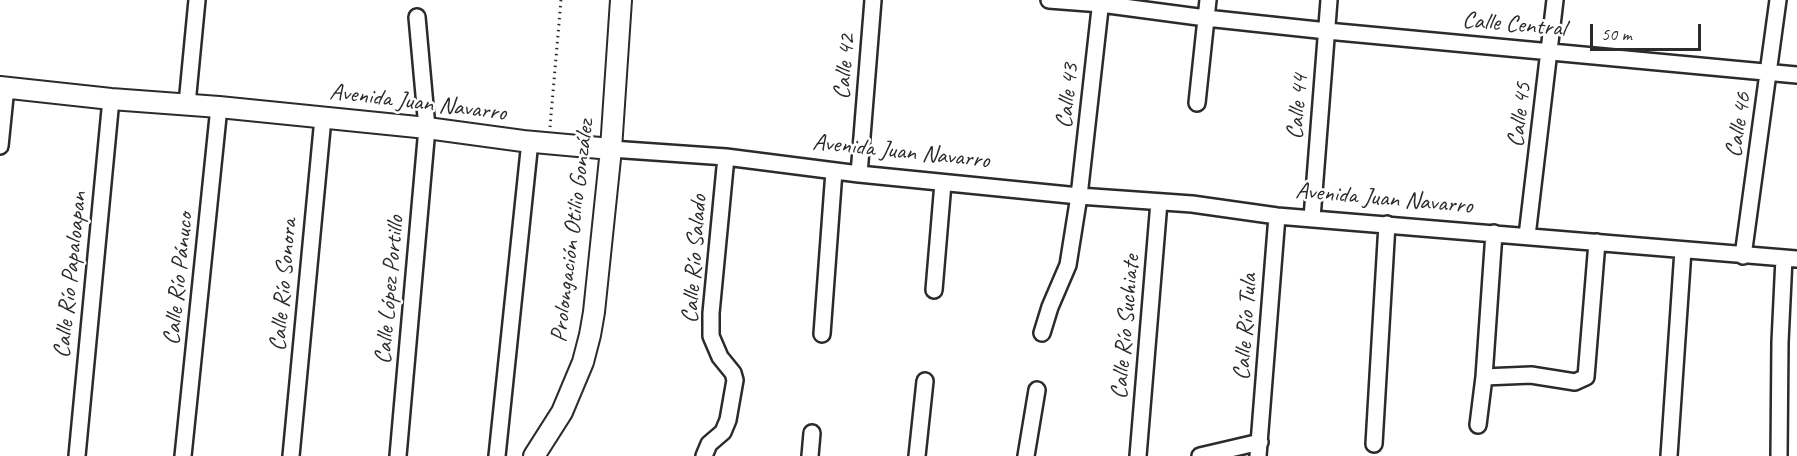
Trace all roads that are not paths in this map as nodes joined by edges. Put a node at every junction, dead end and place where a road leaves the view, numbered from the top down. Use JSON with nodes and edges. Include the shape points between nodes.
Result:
{"nodes":[{"id":1,"x":197,"y":0,"type":"edge"},
{"id":2,"x":621,"y":0,"type":"edge"},
{"id":3,"x":873,"y":0,"type":"edge"},
{"id":4,"x":1049,"y":0,"type":"edge"},
{"id":5,"x":1208,"y":0,"type":"edge"},
{"id":6,"x":1329,"y":0,"type":"edge"},
{"id":7,"x":1555,"y":0,"type":"edge"},
{"id":8,"x":1778,"y":0,"type":"edge"},
{"id":9,"x":1101,"y":2,"type":"edge"},
{"id":10,"x":417,"y":17,"type":"dead end"},
{"id":11,"x":1206,"y":18,"type":"junction"},
{"id":12,"x":1327,"y":31,"type":"junction"},
{"id":13,"x":1550,"y":51,"type":"junction"},
{"id":14,"x":1770,"y":73,"type":"junction"},
{"id":15,"x":1797,"y":75,"type":"edge"},
{"id":16,"x":3,"y":87,"type":"edge"},
{"id":17,"x":111,"y":99,"type":"junction"},
{"id":18,"x":1197,"y":103,"type":"dead end"},
{"id":19,"x":187,"y":104,"type":"junction"},
{"id":20,"x":219,"y":107,"type":"junction"},
{"id":21,"x":323,"y":118,"type":"junction"},
{"id":22,"x":427,"y":128,"type":"junction"},
{"id":23,"x":531,"y":141,"type":"junction"},
{"id":24,"x":0,"y":146,"type":"edge"},
{"id":25,"x":610,"y":148,"type":"junction"},
{"id":26,"x":726,"y":157,"type":"junction"},
{"id":27,"x":834,"y":171,"type":"junction"},
{"id":28,"x":859,"y":174,"type":"junction"},
{"id":29,"x":943,"y":183,"type":"junction"},
{"id":30,"x":1079,"y":196,"type":"junction"},
{"id":31,"x":1159,"y":202,"type":"junction"},
{"id":32,"x":1277,"y":216,"type":"junction"},
{"id":33,"x":1312,"y":218,"type":"junction"},
{"id":34,"x":1388,"y":224,"type":"junction"},
{"id":35,"x":1494,"y":233,"type":"junction"},
{"id":36,"x":1527,"y":236,"type":"junction"},
{"id":37,"x":1597,"y":242,"type":"junction"},
{"id":38,"x":1683,"y":250,"type":"junction"},
{"id":39,"x":1743,"y":256,"type":"junction"},
{"id":40,"x":1791,"y":259,"type":"edge"},
{"id":41,"x":934,"y":290,"type":"dead end"},
{"id":42,"x":1042,"y":333,"type":"dead end"},
{"id":43,"x":822,"y":334,"type":"dead end"},
{"id":44,"x":1484,"y":377,"type":"junction"},
{"id":45,"x":925,"y":381,"type":"dead end"},
{"id":46,"x":1036,"y":390,"type":"dead end"},
{"id":47,"x":1478,"y":425,"type":"dead end"},
{"id":48,"x":812,"y":433,"type":"dead end"},
{"id":49,"x":1374,"y":444,"type":"dead end"},
{"id":50,"x":1259,"y":449,"type":"edge"},
{"id":51,"x":77,"y":456,"type":"edge"},
{"id":52,"x":183,"y":456,"type":"edge"},
{"id":53,"x":291,"y":456,"type":"edge"},
{"id":54,"x":398,"y":456,"type":"edge"},
{"id":55,"x":497,"y":456,"type":"edge"},
{"id":56,"x":534,"y":456,"type":"edge"},
{"id":57,"x":704,"y":456,"type":"edge"},
{"id":58,"x":810,"y":456,"type":"edge"},
{"id":59,"x":917,"y":456,"type":"edge"},
{"id":60,"x":1026,"y":456,"type":"edge"},
{"id":61,"x":1138,"y":456,"type":"edge"},
{"id":62,"x":1200,"y":456,"type":"edge"},
{"id":63,"x":1669,"y":456,"type":"edge"},
{"id":64,"x":1779,"y":456,"type":"edge"}],
"edges":[{"from":1,"to":19,"type":"street"},
{"from":2,"to":25,"type":"main road","name":"Prolongación Otilio González"},
{"from":3,"to":28,"type":"street","name":"Calle 42"},
{"from":4,"to":9,"type":"street","name":"Calle Central"},
{"from":5,"to":11,"type":"street"},
{"from":6,"to":12,"type":"street","name":"Calle 44"},
{"from":7,"to":13,"type":"street","name":"Calle 45"},
{"from":8,"to":14,"type":"street","name":"Calle 46"},
{"from":9,"to":11,"type":"street","name":"Calle Central"},
{"from":9,"to":30,"type":"street","name":"Calle 43"},
{"from":10,"to":22,"type":"street","name":"Calle López Portillo"},
{"from":11,"to":12,"type":"street","name":"Calle Central"},
{"from":11,"to":18,"type":"street"},
{"from":12,"to":13,"type":"street","name":"Calle Central"},
{"from":12,"to":33,"type":"street","name":"Calle 44"},
{"from":13,"to":14,"type":"street","name":"Calle Central"},
{"from":13,"to":36,"type":"street","name":"Calle 45"},
{"from":14,"to":15,"type":"street","name":"Calle Central"},
{"from":14,"to":39,"type":"street","name":"Calle 46"},
{"from":16,"to":17,"type":"main road","name":"Avenida Juan Navarro"},
{"from":16,"to":24,"type":"street"},
{"from":17,"to":19,"type":"main road","name":"Avenida Juan Navarro"},
{"from":17,"to":51,"type":"street","name":"Calle Río Papaloapan"},
{"from":19,"to":20,"type":"main road","name":"Avenida Juan Navarro"},
{"from":20,"to":21,"type":"main road","name":"Avenida Juan Navarro"},
{"from":20,"to":52,"type":"street","name":"Calle Río Pánuco"},
{"from":21,"to":22,"type":"main road","name":"Avenida Juan Navarro"},
{"from":21,"to":53,"type":"street","name":"Calle Río Sonora"},
{"from":22,"to":23,"type":"main road","name":"Avenida Juan Navarro"},
{"from":22,"to":54,"type":"street","name":"Calle López Portillo"},
{"from":23,"to":25,"type":"main road","name":"Avenida Juan Navarro"},
{"from":23,"to":55,"type":"street"},
{"from":25,"to":26,"type":"street","name":"Avenida Juan Navarro"},
{"from":25,"to":56,"type":"main road","name":"Prolongación Otilio González","via":[[590,335],[562,412]]},
{"from":26,"to":27,"type":"street","name":"Avenida Juan Navarro"},
{"from":26,"to":57,"type":"street","name":"Calle Río Salado","via":[[711,336],[735,380],[728,420]]},
{"from":27,"to":28,"type":"street","name":"Avenida Juan Navarro"},
{"from":27,"to":43,"type":"street"},
{"from":28,"to":29,"type":"street","name":"Avenida Juan Navarro"},
{"from":29,"to":30,"type":"street","name":"Avenida Juan Navarro"},
{"from":29,"to":41,"type":"street"},
{"from":30,"to":31,"type":"street","name":"Avenida Juan Navarro"},
{"from":30,"to":42,"type":"street","name":"Calle 43","via":[[1068,265]]},
{"from":31,"to":32,"type":"street","name":"Avenida Juan Navarro"},
{"from":31,"to":61,"type":"street","name":"Calle Río Suchiate"},
{"from":32,"to":33,"type":"street","name":"Avenida Juan Navarro"},
{"from":32,"to":50,"type":"street","name":"Calle Río Tula"},
{"from":33,"to":34,"type":"street","name":"Avenida Juan Navarro"},
{"from":34,"to":35,"type":"street","name":"Avenida Juan Navarro"},
{"from":34,"to":49,"type":"street"},
{"from":35,"to":36,"type":"street","name":"Avenida Juan Navarro"},
{"from":35,"to":44,"type":"street"},
{"from":36,"to":37,"type":"street","name":"Avenida Juan Navarro"},
{"from":37,"to":38,"type":"street","name":"Avenida Juan Navarro"},
{"from":37,"to":44,"type":"street","via":[[1586,378],[1575,382],[1531,375]]},
{"from":38,"to":39,"type":"street","name":"Avenida Juan Navarro"},
{"from":38,"to":63,"type":"street"},
{"from":39,"to":40,"type":"street","name":"Avenida Juan Navarro"},
{"from":40,"to":64,"type":"street","via":[[1780,342]]},
{"from":44,"to":47,"type":"street"},
{"from":45,"to":59,"type":"street"},
{"from":46,"to":60,"type":"street"},
{"from":48,"to":58,"type":"street"},
{"from":50,"to":62,"type":"street"}]}
